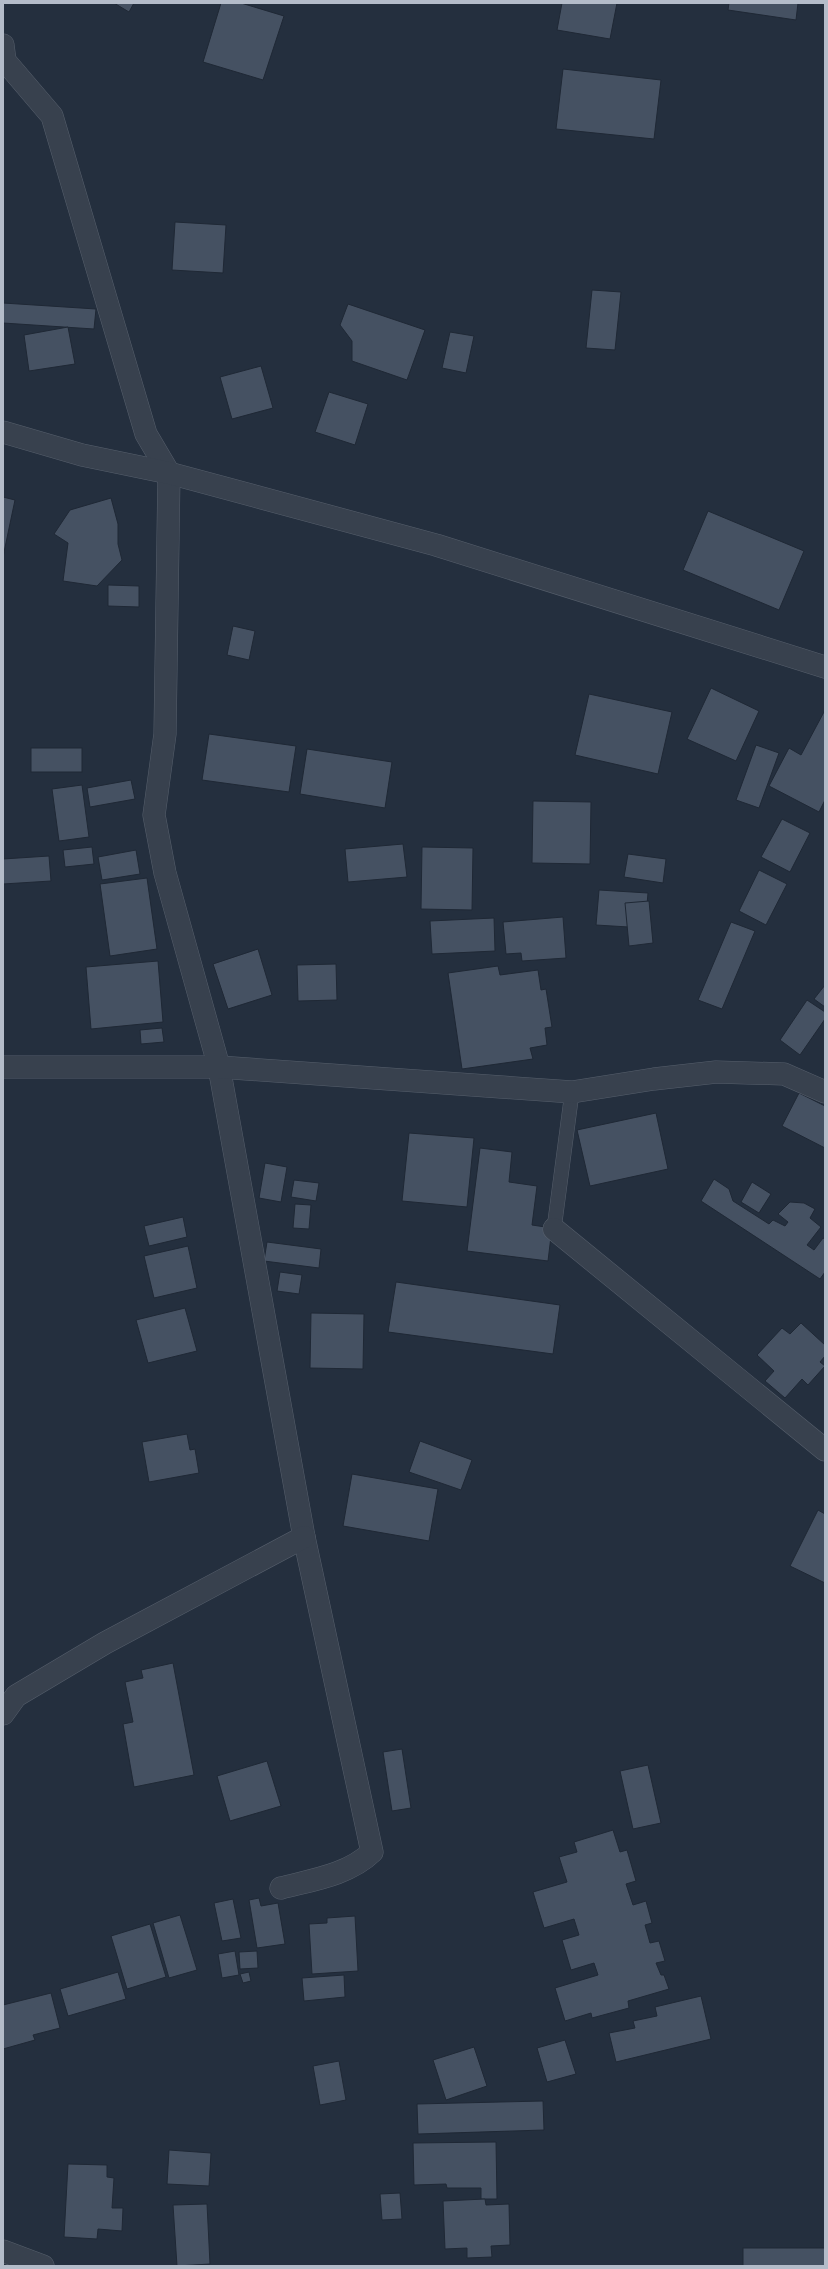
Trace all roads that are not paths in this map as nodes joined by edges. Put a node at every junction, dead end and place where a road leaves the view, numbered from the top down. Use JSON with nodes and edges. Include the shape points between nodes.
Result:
{"nodes":[{"id":1,"x":4,"y":55,"type":"edge"},
{"id":2,"x":3,"y":432,"type":"edge"},
{"id":3,"x":169,"y":473,"type":"junction"},
{"id":4,"x":825,"y":667,"type":"edge"},
{"id":5,"x":3,"y":1067,"type":"edge"},
{"id":6,"x":219,"y":1067,"type":"junction"},
{"id":7,"x":572,"y":1092,"type":"junction"},
{"id":8,"x":825,"y":1092,"type":"edge"},
{"id":9,"x":554,"y":1229,"type":"joint"},
{"id":10,"x":825,"y":1450,"type":"edge"},
{"id":11,"x":304,"y":1537,"type":"junction"},
{"id":12,"x":3,"y":1714,"type":"edge"},
{"id":13,"x":281,"y":1888,"type":"dead end"},
{"id":14,"x":3,"y":2251,"type":"edge"},
{"id":15,"x":43,"y":2266,"type":"edge"}],
"edges":[{"from":1,"to":3,"type":"street","via":[[52,116],[146,434]]},
{"from":2,"to":3,"type":"street","via":[[82,455]]},
{"from":3,"to":4,"type":"street","via":[[436,544]]},
{"from":3,"to":6,"type":"street","via":[[165,734],[154,815],[165,873]]},
{"from":5,"to":6,"type":"street"},
{"from":6,"to":7,"type":"street"},
{"from":6,"to":11,"type":"street"},
{"from":7,"to":8,"type":"street","via":[[716,1072],[784,1074]]},
{"from":7,"to":9,"type":"lane"},
{"from":9,"to":10,"type":"street"},
{"from":11,"to":12,"type":"street","via":[[105,1643],[16,1696]]},
{"from":11,"to":13,"type":"street","via":[[372,1852],[354,1866]]},
{"from":14,"to":15,"type":"street"}]}
